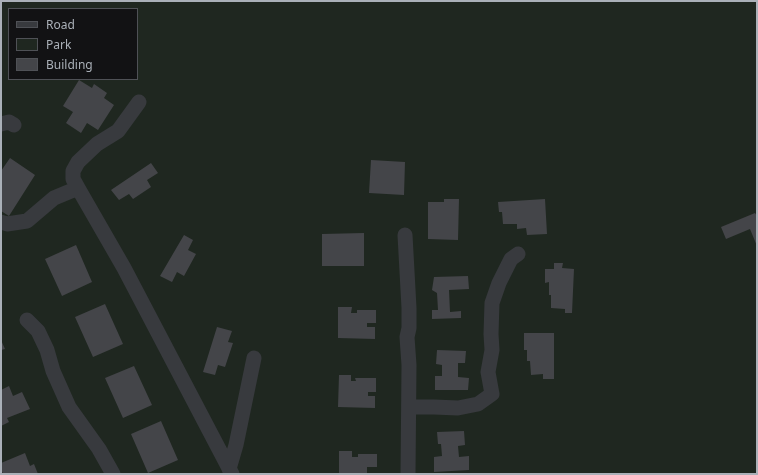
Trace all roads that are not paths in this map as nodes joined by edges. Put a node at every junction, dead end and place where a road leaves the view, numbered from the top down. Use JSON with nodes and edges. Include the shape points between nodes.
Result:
{"nodes":[{"id":1,"x":139,"y":102,"type":"dead end"},
{"id":2,"x":78,"y":188,"type":"junction"},
{"id":3,"x":1,"y":222,"type":"edge"},
{"id":4,"x":405,"y":235,"type":"dead end"},
{"id":5,"x":518,"y":254,"type":"dead end"},
{"id":6,"x":27,"y":320,"type":"dead end"},
{"id":7,"x":254,"y":358,"type":"dead end"},
{"id":8,"x":409,"y":407,"type":"junction"},
{"id":9,"x":231,"y":472,"type":"edge"},
{"id":10,"x":113,"y":474,"type":"edge"},
{"id":11,"x":408,"y":474,"type":"edge"}],
"edges":[{"from":1,"to":2,"type":"street","via":[[118,132],[97,144],[78,162],[73,171],[73,179]]},
{"from":2,"to":3,"type":"street","via":[[54,198],[27,221],[7,224]]},
{"from":2,"to":9,"type":"street","via":[[124,268]]},
{"from":4,"to":8,"type":"street","via":[[409,308]]},
{"from":5,"to":8,"type":"street","via":[[511,259],[492,303],[492,350],[488,372],[492,394],[478,404],[458,408]]},
{"from":6,"to":10,"type":"street","via":[[38,331],[70,407]]},
{"from":7,"to":9,"type":"street"},
{"from":8,"to":11,"type":"street"}]}
